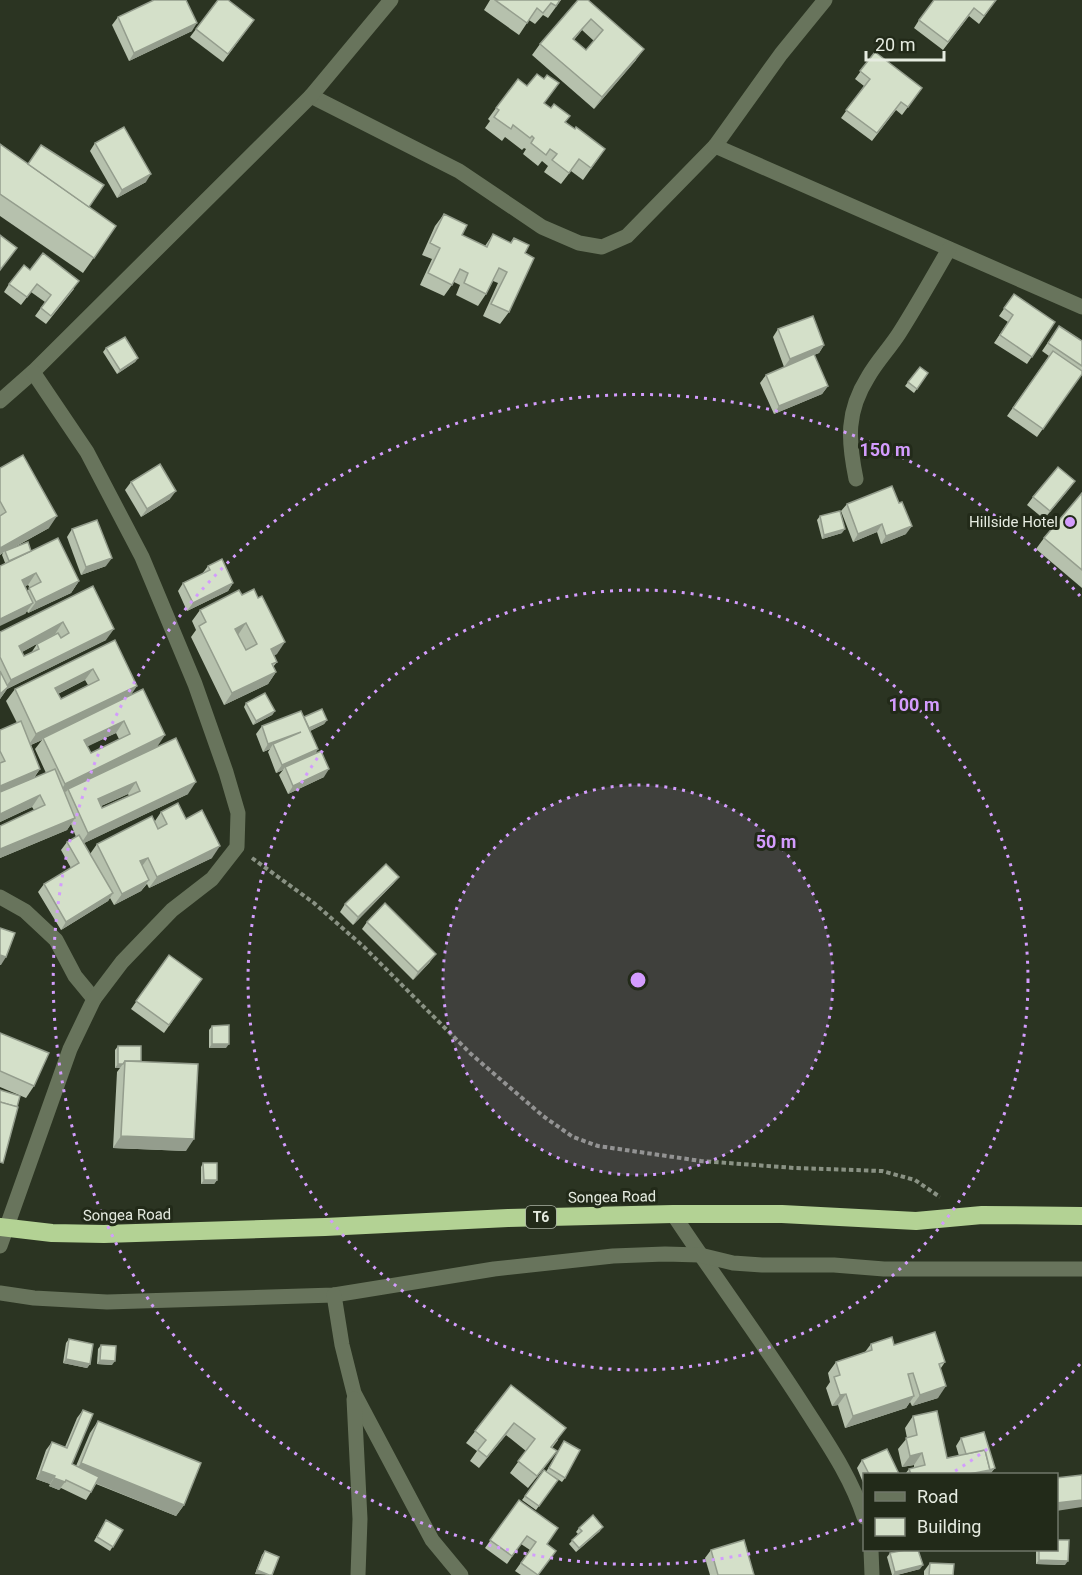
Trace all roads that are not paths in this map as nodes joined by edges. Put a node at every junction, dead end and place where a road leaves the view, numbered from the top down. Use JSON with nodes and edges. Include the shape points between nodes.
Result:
{"nodes":[{"id":1,"x":391,"y":0,"type":"edge"},
{"id":2,"x":825,"y":0,"type":"edge"},
{"id":3,"x":311,"y":96,"type":"junction"},
{"id":4,"x":715,"y":146,"type":"junction"},
{"id":5,"x":949,"y":249,"type":"junction"},
{"id":6,"x":1082,"y":307,"type":"edge"},
{"id":7,"x":33,"y":372,"type":"junction"},
{"id":8,"x":0,"y":401,"type":"edge"},
{"id":9,"x":856,"y":478,"type":"dead end"},
{"id":10,"x":0,"y":897,"type":"edge"},
{"id":11,"x":94,"y":999,"type":"junction"},
{"id":12,"x":673,"y":1214,"type":"junction"},
{"id":13,"x":1082,"y":1216,"type":"edge"},
{"id":14,"x":3,"y":1228,"type":"edge"},
{"id":15,"x":0,"y":1246,"type":"edge"},
{"id":16,"x":700,"y":1255,"type":"junction"},
{"id":17,"x":1082,"y":1269,"type":"edge"},
{"id":18,"x":0,"y":1293,"type":"edge"},
{"id":19,"x":334,"y":1295,"type":"junction"},
{"id":20,"x":354,"y":1393,"type":"junction"},
{"id":21,"x":863,"y":1514,"type":"edge"},
{"id":22,"x":871,"y":1551,"type":"edge"},
{"id":23,"x":358,"y":1575,"type":"edge"},
{"id":24,"x":461,"y":1575,"type":"edge"},
{"id":25,"x":872,"y":1575,"type":"edge"}],
"edges":[{"from":1,"to":3,"type":"street"},
{"from":2,"to":4,"type":"street"},
{"from":3,"to":4,"type":"street","via":[[459,171],[542,227],[579,243],[602,247],[627,236]]},
{"from":3,"to":7,"type":"street"},
{"from":4,"to":5,"type":"street"},
{"from":5,"to":6,"type":"street"},
{"from":5,"to":9,"type":"street","via":[[900,333],[867,377],[855,403],[849,446]]},
{"from":7,"to":8,"type":"street"},
{"from":7,"to":11,"type":"street","via":[[87,452],[142,557],[195,684],[238,813],[237,847],[212,879],[172,910],[122,962]]},
{"from":10,"to":11,"type":"street","via":[[24,911],[56,940],[75,976]]},
{"from":11,"to":14,"type":"street","via":[[70,1049]]},
{"from":12,"to":13,"type":"highway","name":"Songea Road","number":"T6","via":[[782,1214],[916,1221],[982,1215]]},
{"from":12,"to":14,"type":"highway","name":"Songea Road","number":"T6","via":[[104,1234]]},
{"from":12,"to":16,"type":"street"},
{"from":14,"to":15,"type":"street"},
{"from":16,"to":17,"type":"street","via":[[762,1265]]},
{"from":16,"to":19,"type":"street","via":[[552,1262]]},
{"from":16,"to":21,"type":"street","via":[[842,1464]]},
{"from":18,"to":19,"type":"street","via":[[107,1302]]},
{"from":19,"to":20,"type":"street"},
{"from":20,"to":23,"type":"street","via":[[360,1519]]},
{"from":20,"to":24,"type":"street","via":[[432,1540]]},
{"from":22,"to":25,"type":"street"}]}
